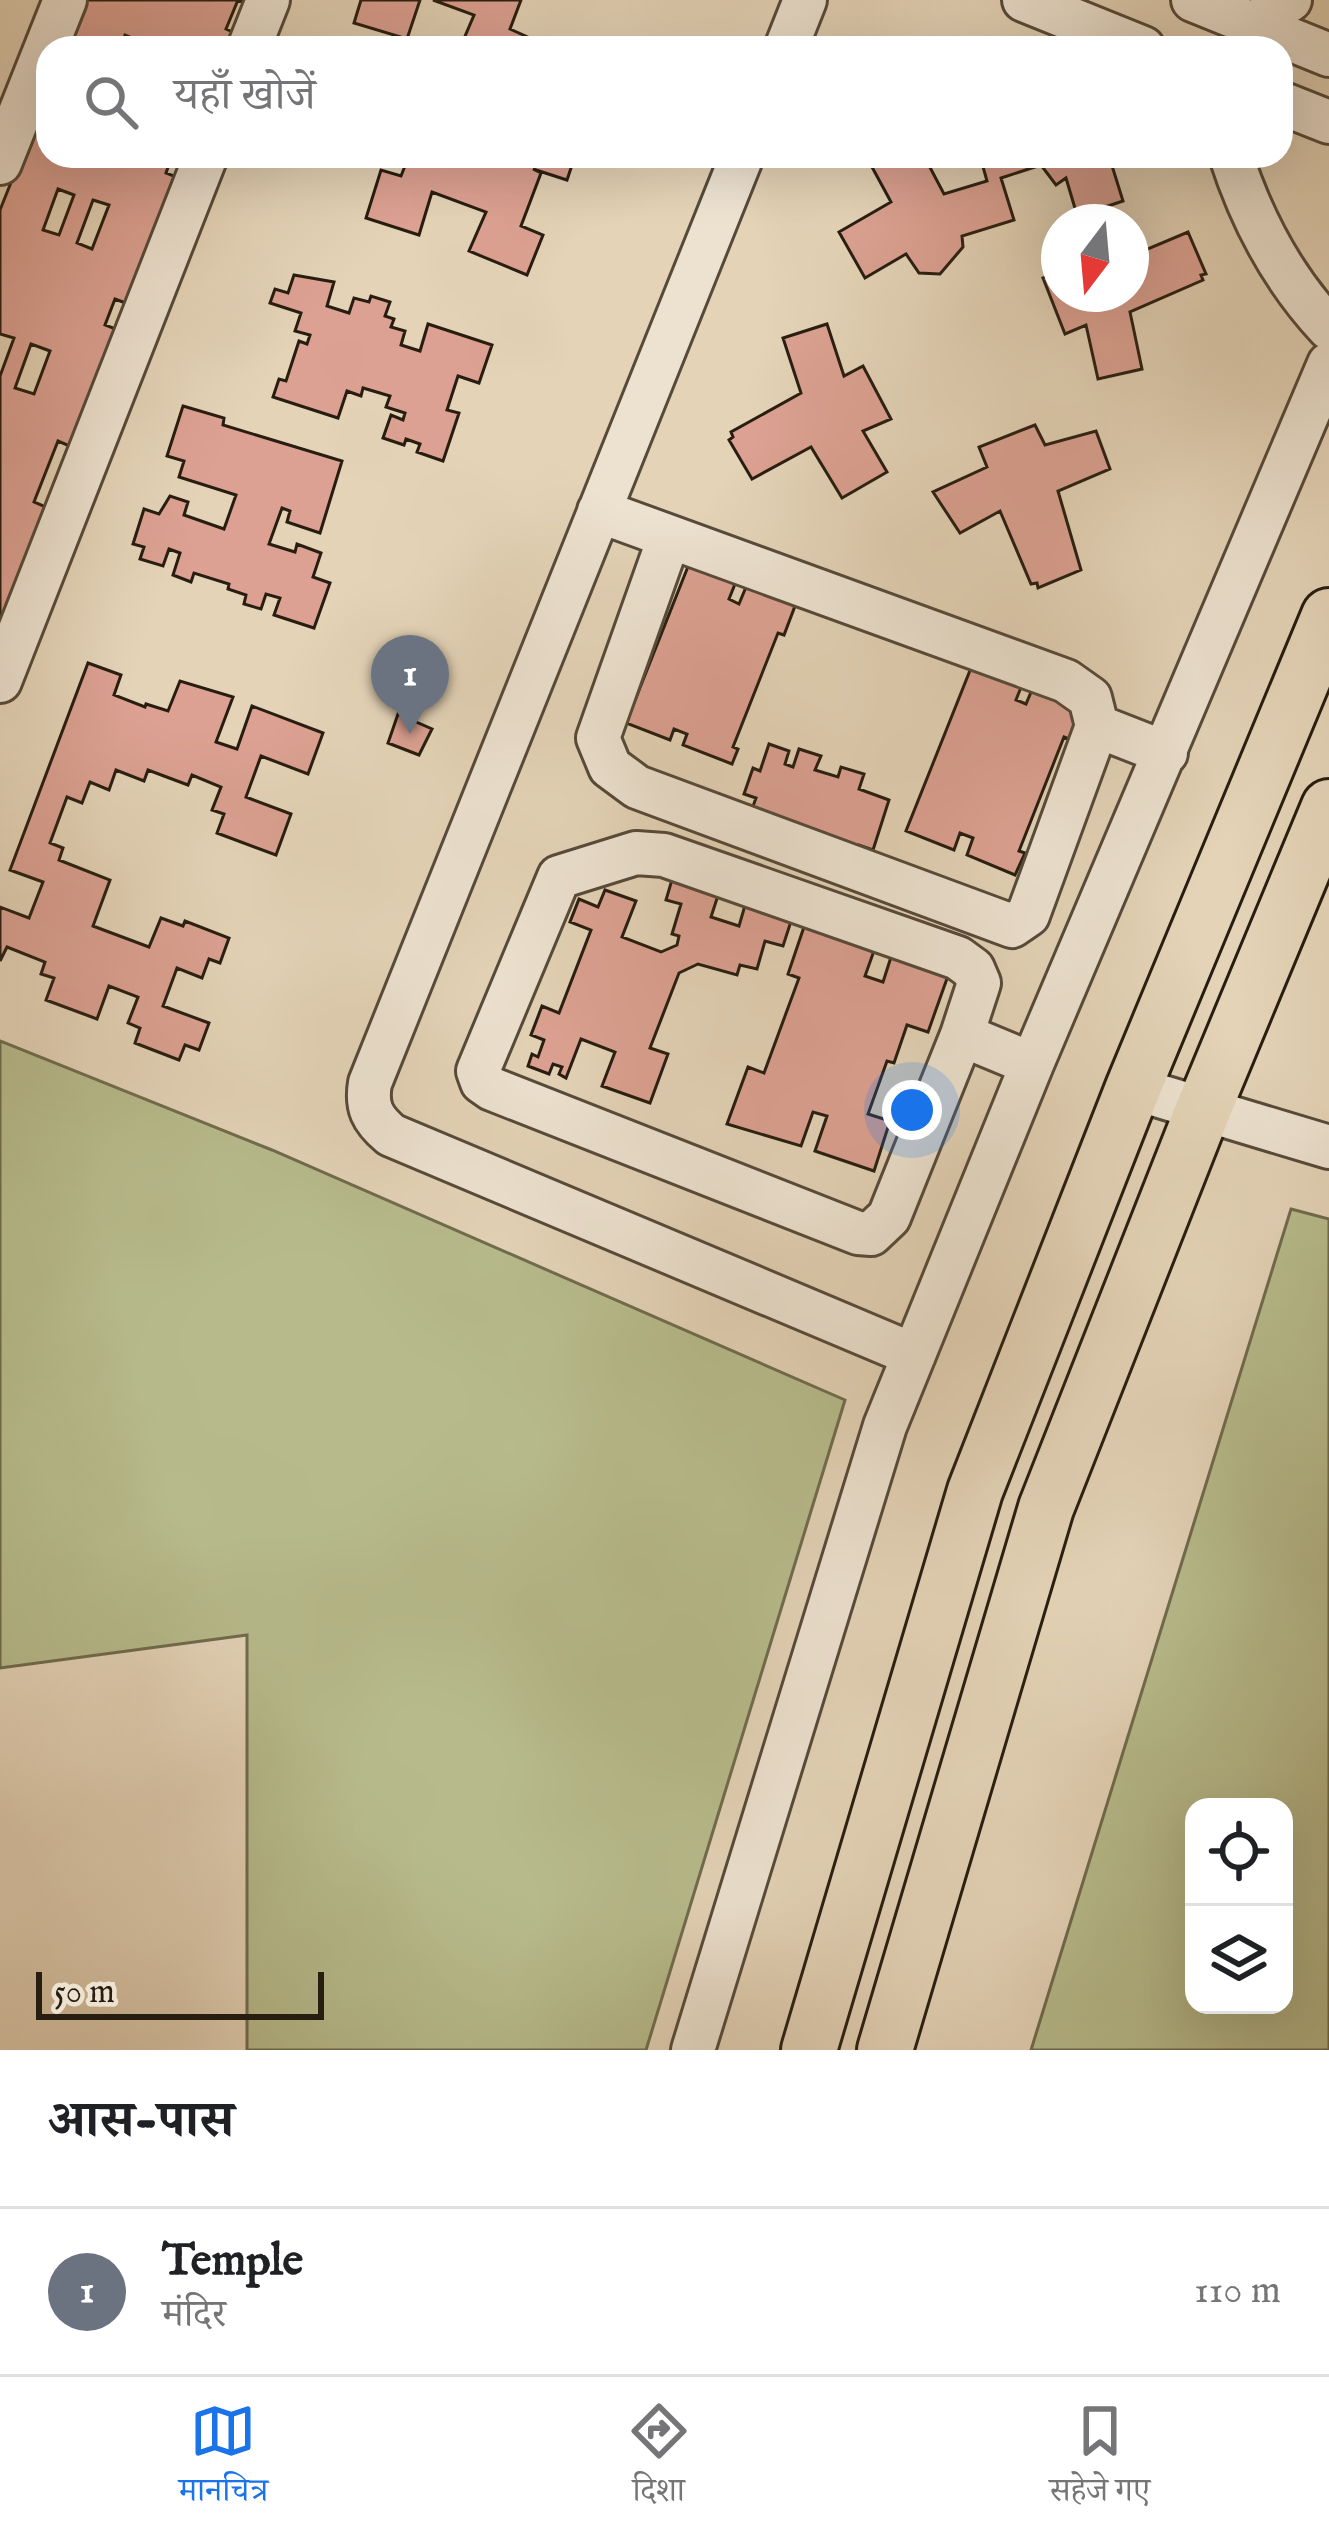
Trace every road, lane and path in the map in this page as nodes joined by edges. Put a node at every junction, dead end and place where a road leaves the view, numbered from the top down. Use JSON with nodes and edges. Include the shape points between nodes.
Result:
{"nodes":[{"id":1,"x":64,"y":0,"type":"edge"},
{"id":2,"x":268,"y":0,"type":"edge"},
{"id":3,"x":805,"y":0,"type":"edge"},
{"id":4,"x":1024,"y":0,"type":"edge"},
{"id":5,"x":1193,"y":0,"type":"edge"},
{"id":6,"x":1290,"y":0,"type":"edge"},
{"id":7,"x":1253,"y":24,"type":"junction"},
{"id":8,"x":50,"y":36,"type":"edge"},
{"id":9,"x":254,"y":36,"type":"edge"},
{"id":10,"x":791,"y":36,"type":"edge"},
{"id":11,"x":1113,"y":36,"type":"edge"},
{"id":12,"x":1282,"y":36,"type":"edge"},
{"id":13,"x":1293,"y":40,"type":"edge"},
{"id":14,"x":1329,"y":55,"type":"edge"},
{"id":15,"x":36,"y":71,"type":"edge"},
{"id":16,"x":1293,"y":108,"type":"edge"},
{"id":17,"x":1329,"y":122,"type":"edge"},
{"id":18,"x":0,"y":163,"type":"edge"},
{"id":19,"x":201,"y":168,"type":"edge"},
{"id":20,"x":737,"y":168,"type":"edge"},
{"id":21,"x":1236,"y":168,"type":"edge"},
{"id":22,"x":1329,"y":328,"type":"edge"},
{"id":23,"x":1329,"y":364,"type":"edge"},
{"id":24,"x":599,"y":511,"type":"junction"},
{"id":25,"x":669,"y":538,"type":"junction"},
{"id":26,"x":1329,"y":616,"type":"edge"},
{"id":27,"x":0,"y":680,"type":"edge"},
{"id":28,"x":1097,"y":726,"type":"junction"},
{"id":29,"x":1166,"y":753,"type":"junction"},
{"id":30,"x":1329,"y":807,"type":"edge"},
{"id":31,"x":962,"y":1035,"type":"junction"},
{"id":32,"x":1032,"y":1064,"type":"junction"},
{"id":33,"x":1133,"y":1088,"type":"junction"},
{"id":34,"x":1202,"y":1110,"type":"junction"},
{"id":35,"x":1329,"y":1147,"type":"edge"},
{"id":36,"x":914,"y":1355,"type":"junction"},
{"id":37,"x":693,"y":2050,"type":"edge"},
{"id":38,"x":809,"y":2050,"type":"edge"},
{"id":39,"x":884,"y":2050,"type":"edge"}],
"edges":[{"from":1,"to":8,"type":"street"},
{"from":2,"to":9,"type":"street"},
{"from":3,"to":10,"type":"street"},
{"from":4,"to":11,"type":"street"},
{"from":5,"to":7,"type":"street"},
{"from":6,"to":7,"type":"street"},
{"from":7,"to":12,"type":"street"},
{"from":13,"to":14,"type":"street"},
{"from":15,"to":18,"type":"street"},
{"from":16,"to":17,"type":"street"},
{"from":19,"to":27,"type":"street"},
{"from":20,"to":24,"type":"street"},
{"from":21,"to":22,"type":"street","via":[[1267,245]]},
{"from":23,"to":29,"type":"street"},
{"from":24,"to":25,"type":"street"},
{"from":24,"to":36,"type":"street","via":[[367,1102],[391,1136]]},
{"from":25,"to":28,"type":"street","via":[[1066,681],[1090,698]]},
{"from":25,"to":28,"type":"street","via":[[598,738],[610,766],[637,788],[1012,926],[1028,916]]},
{"from":26,"to":33,"type":"main road"},
{"from":28,"to":29,"type":"street"},
{"from":29,"to":32,"type":"street"},
{"from":30,"to":34,"type":"main road"},
{"from":31,"to":31,"type":"street","via":[[979,983],[958,958],[664,855],[636,853],[559,878],[478,1071],[492,1089],[871,1234],[889,1217]]},
{"from":31,"to":32,"type":"street"},
{"from":32,"to":36,"type":"street"},
{"from":33,"to":34,"type":"street"},
{"from":33,"to":38,"type":"main road","via":[[975,1491]]},
{"from":34,"to":35,"type":"street"},
{"from":34,"to":39,"type":"main road","via":[[1046,1508]]},
{"from":36,"to":37,"type":"street","via":[[871,1469]]}]}
